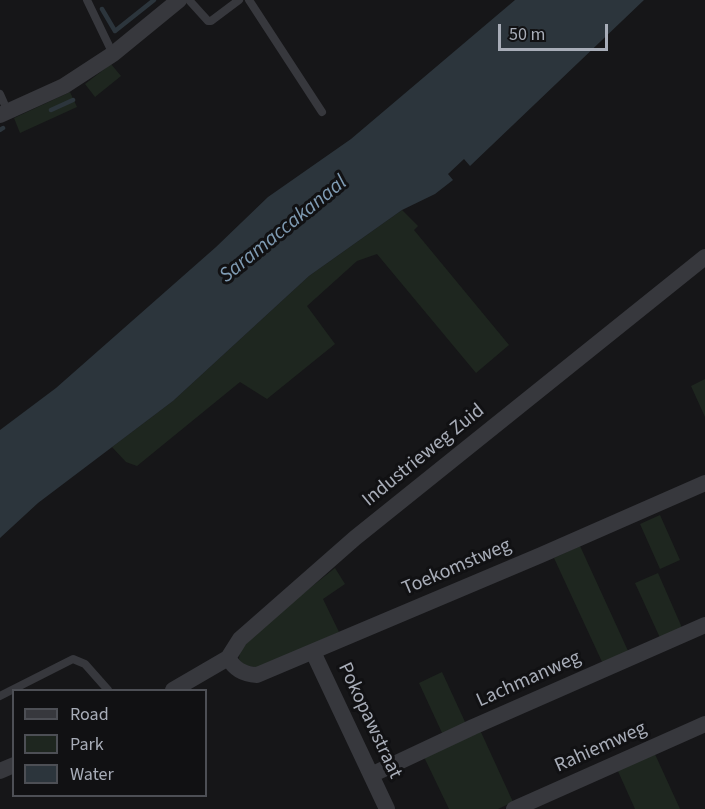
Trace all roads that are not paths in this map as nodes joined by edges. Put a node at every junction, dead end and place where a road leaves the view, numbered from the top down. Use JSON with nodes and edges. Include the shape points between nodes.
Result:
{"nodes":[{"id":1,"x":87,"y":0,"type":"edge"},
{"id":2,"x":179,"y":0,"type":"edge"},
{"id":3,"x":189,"y":0,"type":"edge"},
{"id":4,"x":239,"y":0,"type":"edge"},
{"id":5,"x":249,"y":0,"type":"edge"},
{"id":6,"x":112,"y":54,"type":"junction"},
{"id":7,"x":0,"y":94,"type":"edge"},
{"id":8,"x":322,"y":112,"type":"dead end"},
{"id":9,"x":4,"y":113,"type":"edge"},
{"id":10,"x":705,"y":257,"type":"edge"},
{"id":11,"x":705,"y":483,"type":"edge"},
{"id":12,"x":705,"y":625,"type":"edge"},
{"id":13,"x":313,"y":652,"type":"junction"},
{"id":14,"x":228,"y":658,"type":"junction"},
{"id":15,"x":14,"y":689,"type":"edge"},
{"id":16,"x":107,"y":689,"type":"edge"},
{"id":17,"x":175,"y":689,"type":"edge"},
{"id":18,"x":705,"y":724,"type":"edge"},
{"id":19,"x":371,"y":775,"type":"junction"},
{"id":20,"x":387,"y":809,"type":"edge"},
{"id":21,"x":514,"y":809,"type":"edge"}],
"edges":[{"from":1,"to":6,"type":"lane"},
{"from":2,"to":6,"type":"street"},
{"from":3,"to":4,"type":"lane","via":[[208,21]]},
{"from":5,"to":8,"type":"lane"},
{"from":6,"to":9,"type":"street","via":[[64,86]]},
{"from":7,"to":9,"type":"lane"},
{"from":10,"to":14,"type":"street","name":"Industrieweg Zuid","via":[[356,538],[240,639]]},
{"from":11,"to":13,"type":"street","name":"Toekomstweg"},
{"from":12,"to":19,"type":"street","name":"Lachmanweg"},
{"from":13,"to":14,"type":"street","name":"Toekomstweg","via":[[256,675],[235,669]]},
{"from":13,"to":19,"type":"street","name":"Pokopawstraat"},
{"from":14,"to":17,"type":"street","name":"Industrieweg Zuid"},
{"from":15,"to":16,"type":"lane","via":[[73,659],[85,664]]},
{"from":18,"to":21,"type":"street","name":"Rahiemweg"},
{"from":19,"to":20,"type":"street","name":"Pokopawstraat"}]}
